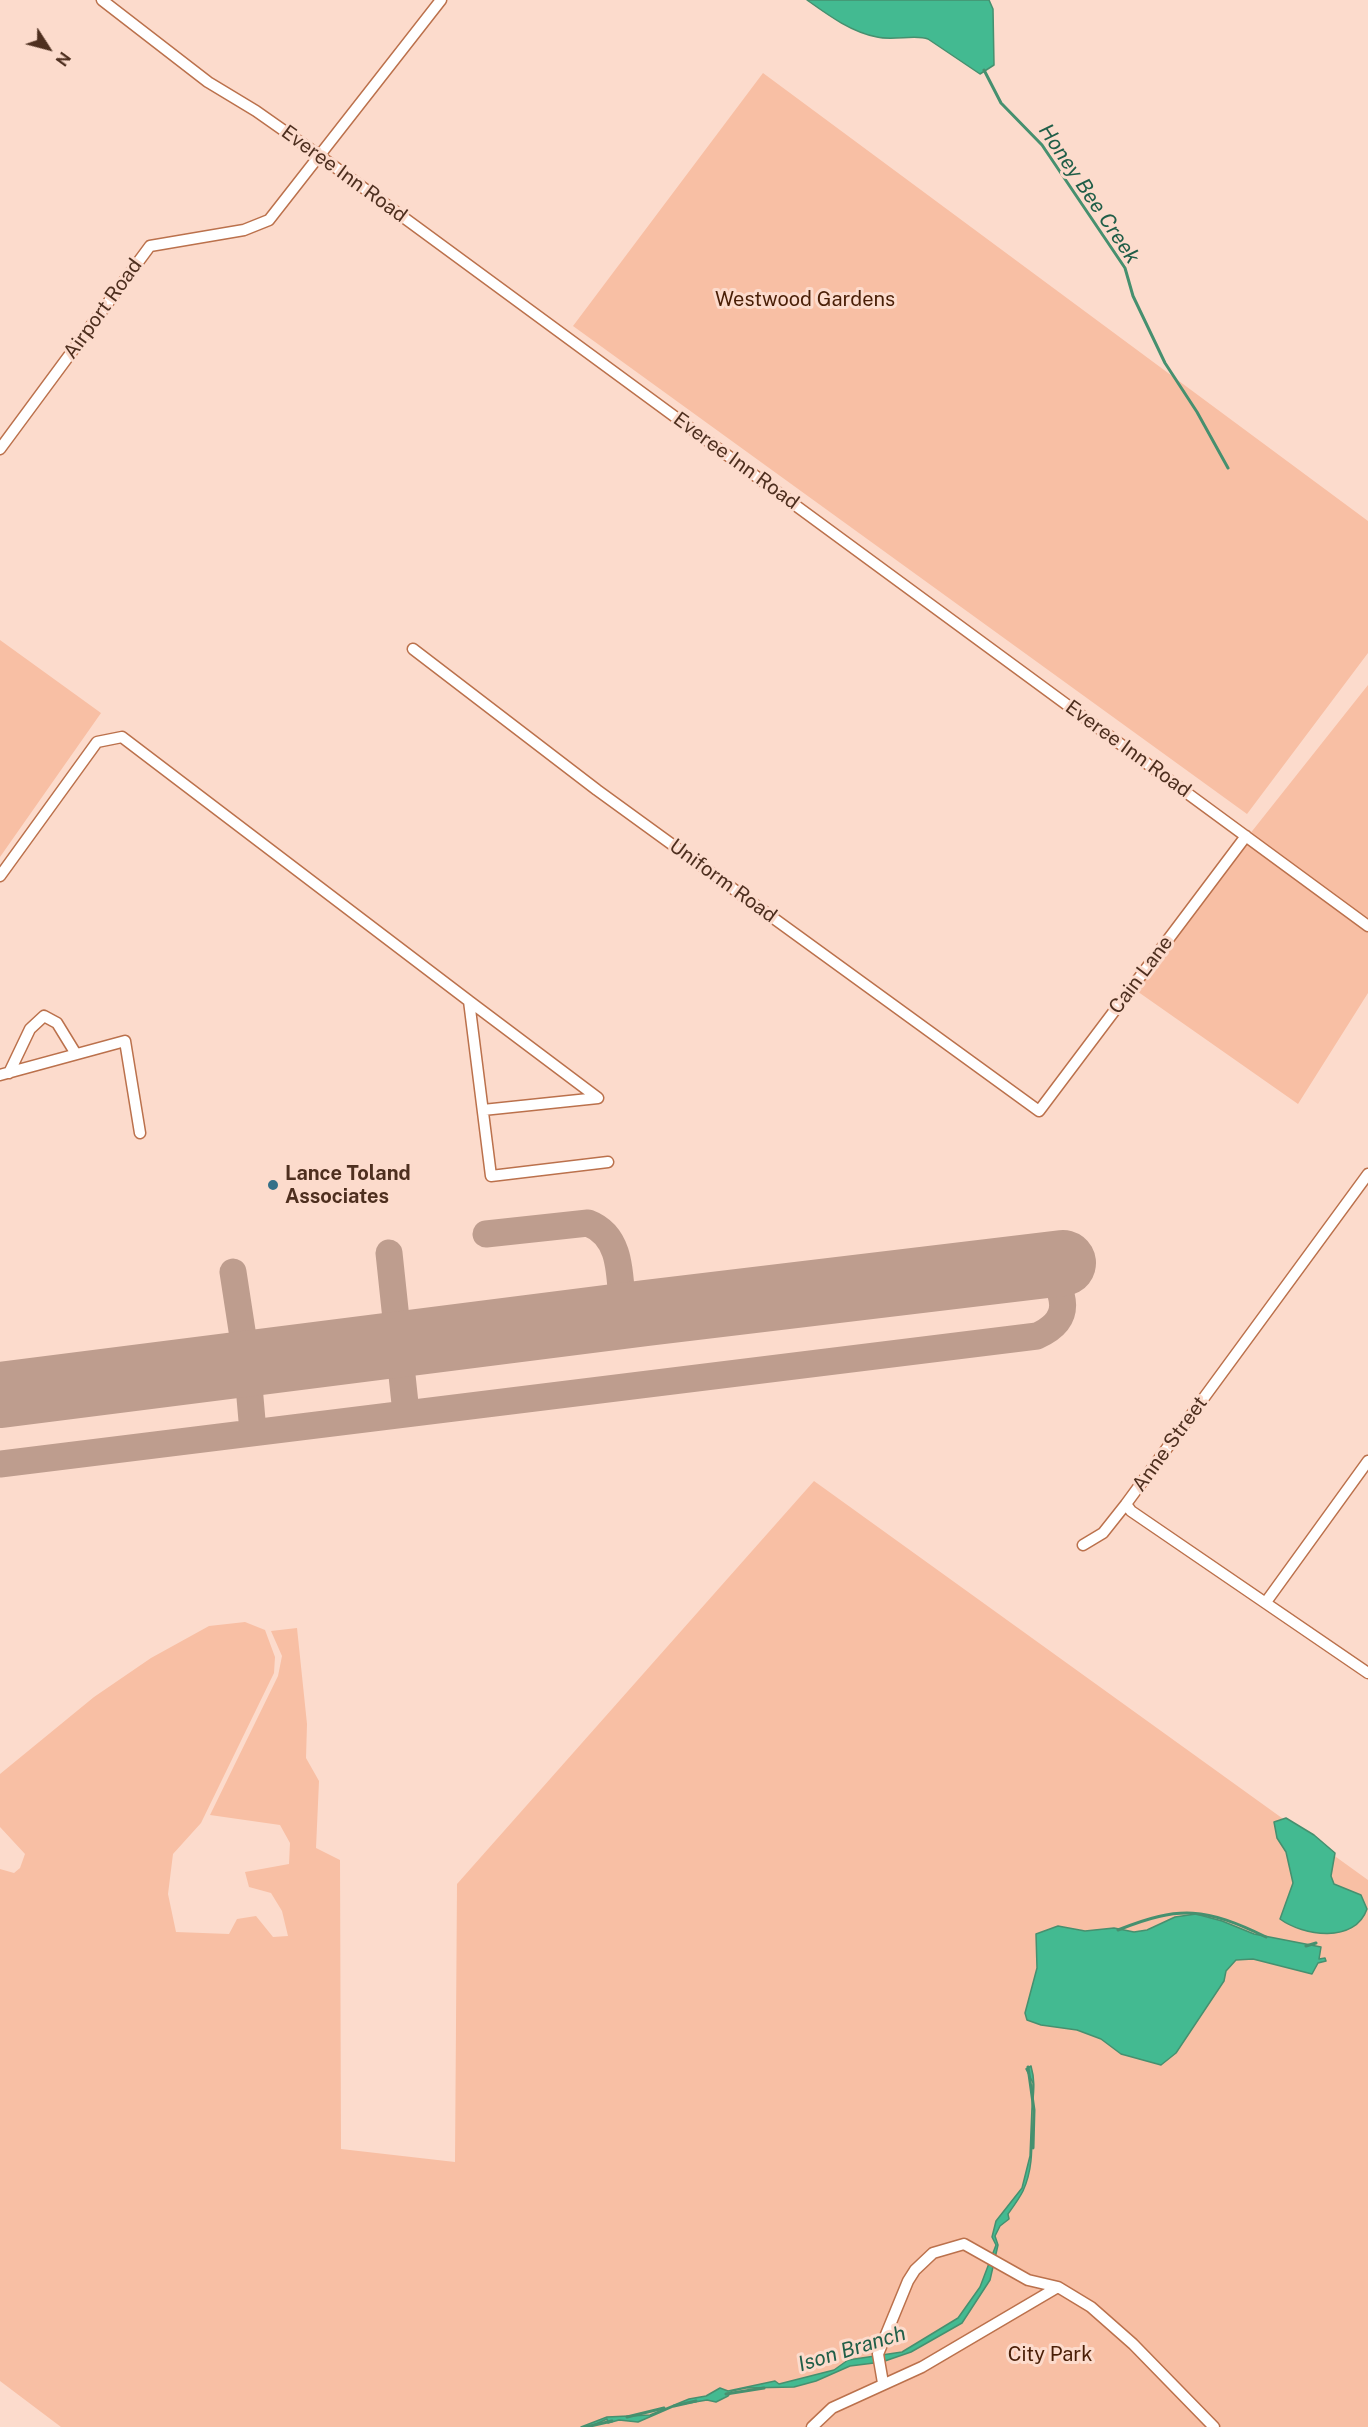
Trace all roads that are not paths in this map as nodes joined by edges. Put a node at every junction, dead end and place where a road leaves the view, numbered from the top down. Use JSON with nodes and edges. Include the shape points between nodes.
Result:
{"nodes":[{"id":1,"x":102,"y":0,"type":"edge"},
{"id":2,"x":441,"y":0,"type":"edge"},
{"id":3,"x":320,"y":156,"type":"junction"},
{"id":4,"x":0,"y":449,"type":"edge"},
{"id":5,"x":413,"y":649,"type":"dead end"},
{"id":6,"x":1246,"y":836,"type":"junction"},
{"id":7,"x":0,"y":876,"type":"edge"},
{"id":8,"x":1368,"y":926,"type":"edge"},
{"id":9,"x":469,"y":1001,"type":"junction"},
{"id":10,"x":76,"y":1054,"type":"junction"},
{"id":11,"x":5,"y":1074,"type":"edge"},
{"id":12,"x":1036,"y":1109,"type":"joint"},
{"id":13,"x":483,"y":1110,"type":"junction"},
{"id":14,"x":140,"y":1133,"type":"dead end"},
{"id":15,"x":608,"y":1162,"type":"dead end"},
{"id":16,"x":1368,"y":1174,"type":"edge"},
{"id":17,"x":1368,"y":1461,"type":"edge"},
{"id":18,"x":1126,"y":1504,"type":"junction"},
{"id":19,"x":1083,"y":1545,"type":"dead end"},
{"id":20,"x":1266,"y":1602,"type":"junction"},
{"id":21,"x":1368,"y":1672,"type":"edge"},
{"id":22,"x":1058,"y":2287,"type":"junction"},
{"id":23,"x":883,"y":2383,"type":"junction"},
{"id":24,"x":812,"y":2427,"type":"edge"},
{"id":25,"x":1214,"y":2427,"type":"edge"}],
"edges":[{"from":1,"to":3,"type":"street","name":"Everee Inn Road","via":[[208,82]]},
{"from":2,"to":3,"type":"street","name":"Airport Road"},
{"from":3,"to":4,"type":"street","name":"Airport Road","via":[[269,220],[244,230],[150,246]]},
{"from":3,"to":6,"type":"street","name":"Everee Inn Road"},
{"from":5,"to":12,"type":"street","name":"Uniform Road","via":[[597,790]]},
{"from":6,"to":8,"type":"street","name":"Everee Inn Road"},
{"from":6,"to":12,"type":"street","name":"Cain Lane","via":[[1040,1111]]},
{"from":7,"to":9,"type":"street","via":[[97,742],[122,737]]},
{"from":9,"to":13,"type":"street"},
{"from":9,"to":13,"type":"street","via":[[598,1098]]},
{"from":10,"to":11,"type":"street"},
{"from":10,"to":11,"type":"street","via":[[57,1023],[44,1016],[30,1029]]},
{"from":10,"to":14,"type":"street","via":[[125,1041]]},
{"from":13,"to":15,"type":"street","via":[[491,1176]]},
{"from":16,"to":18,"type":"street","name":"Anne Street"},
{"from":17,"to":20,"type":"street"},
{"from":18,"to":19,"type":"street","via":[[1103,1533]]},
{"from":18,"to":20,"type":"street","name":"Anne Street"},
{"from":20,"to":21,"type":"street","name":"Anne Street"},
{"from":22,"to":23,"type":"street","via":[[922,2367]]},
{"from":22,"to":23,"type":"street","via":[[1028,2280],[964,2244],[933,2253],[908,2281],[878,2354]]},
{"from":22,"to":25,"type":"street","via":[[1091,2307],[1133,2344]]},
{"from":23,"to":24,"type":"street","via":[[832,2408]]}]}
